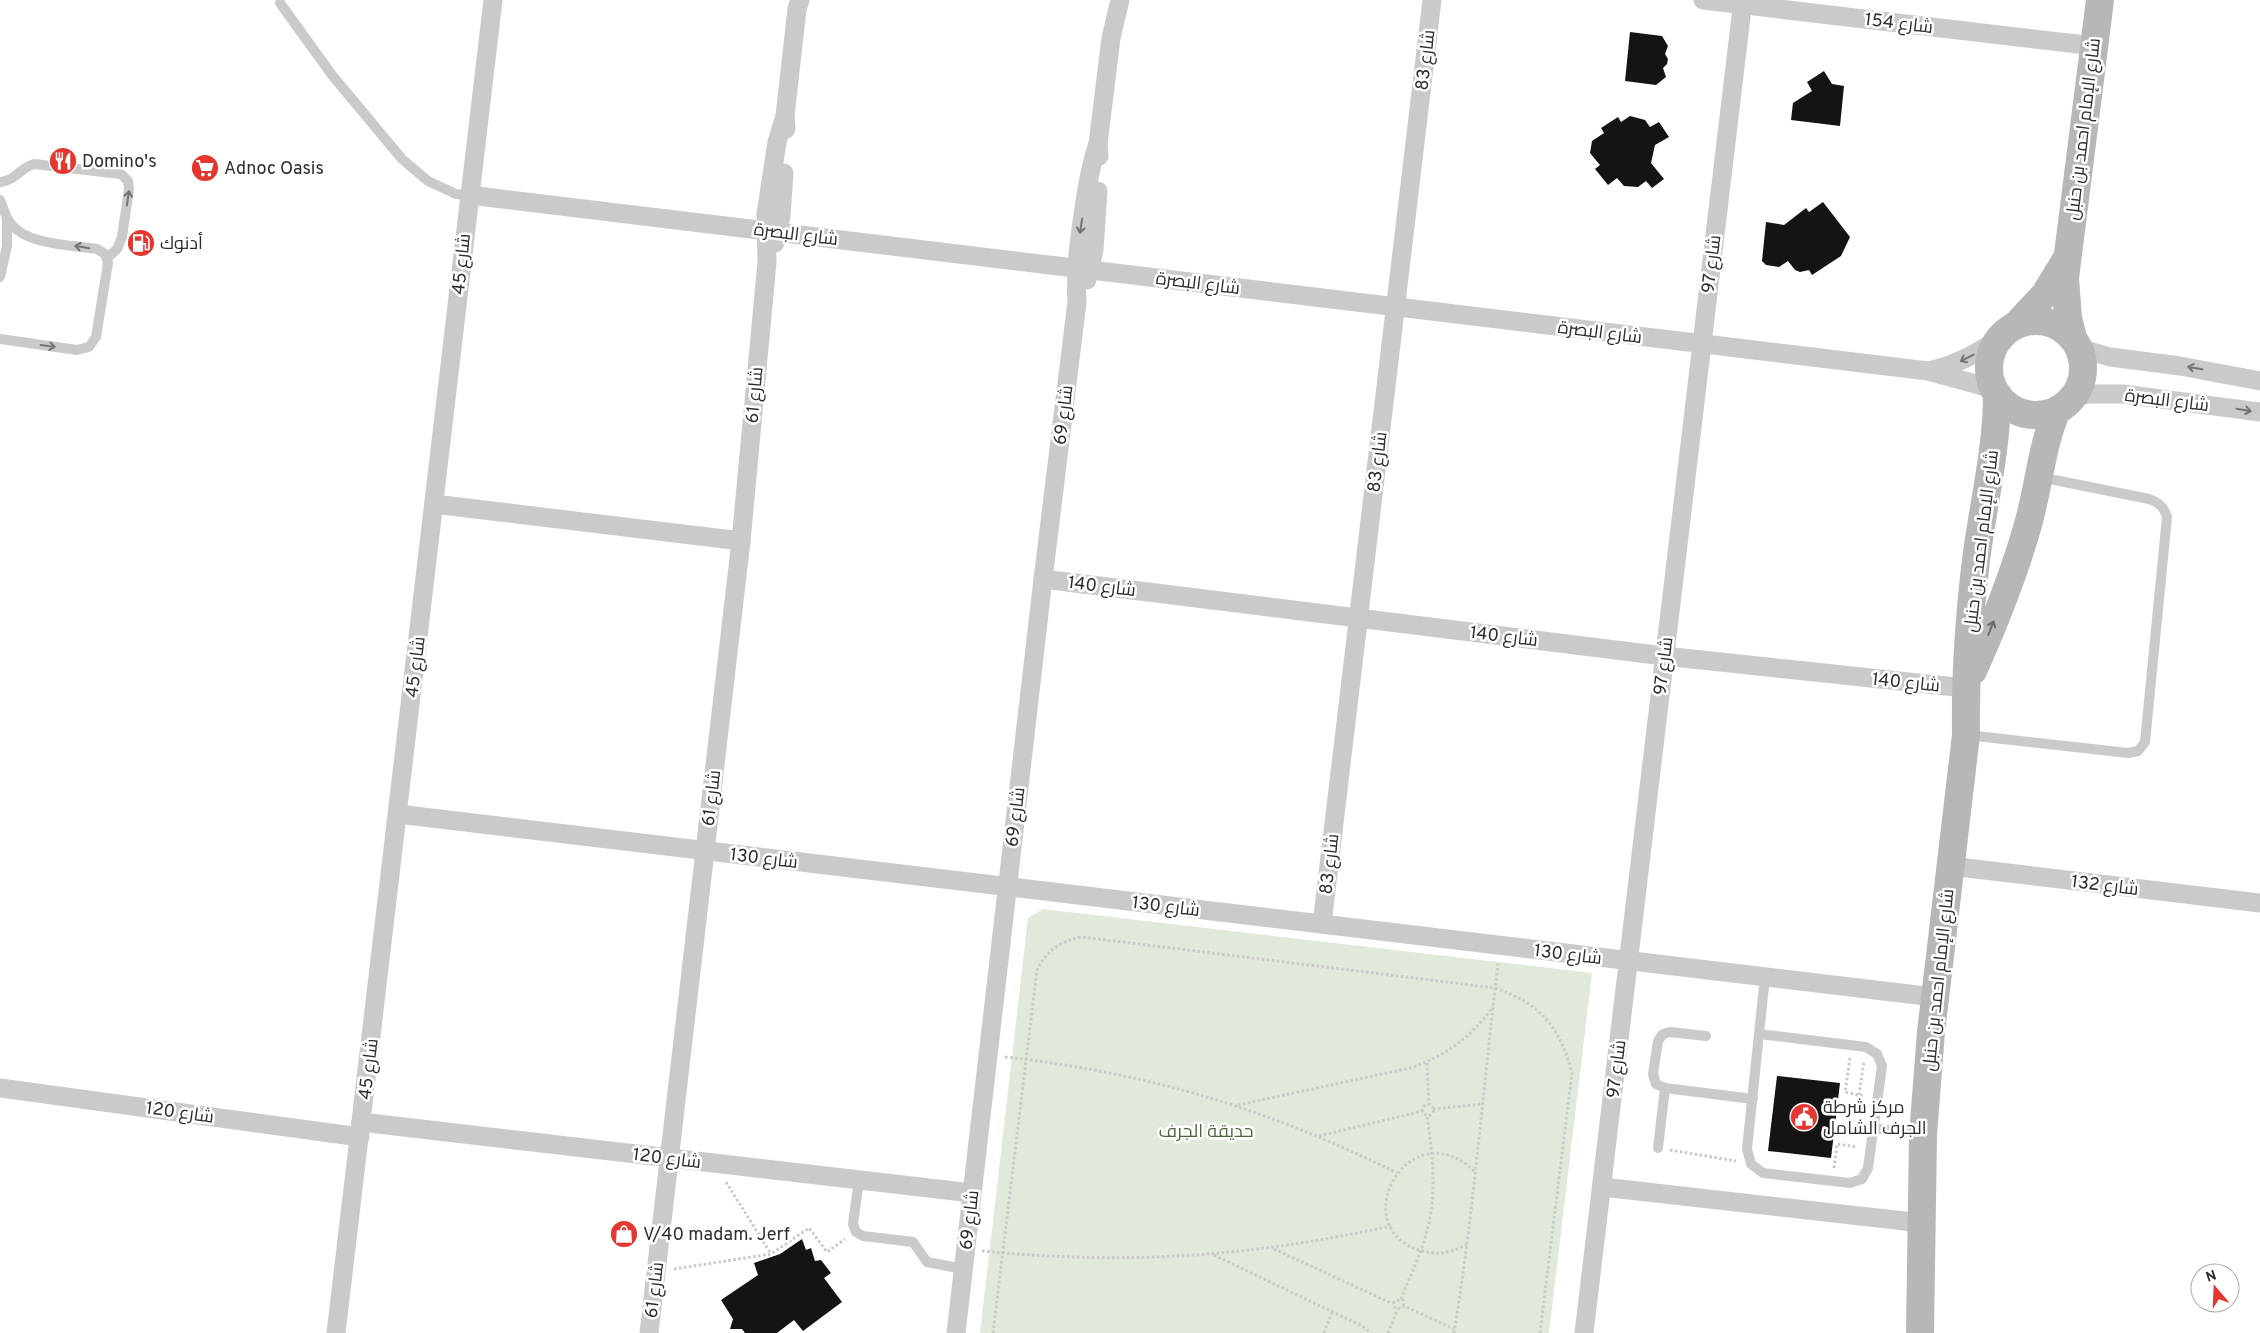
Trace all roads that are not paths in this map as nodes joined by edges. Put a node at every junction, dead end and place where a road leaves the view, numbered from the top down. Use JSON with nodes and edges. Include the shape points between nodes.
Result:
{"nodes":[{"id":1,"x":493,"y":0,"type":"edge"},
{"id":2,"x":1109,"y":0,"type":"edge"},
{"id":3,"x":1120,"y":0,"type":"edge"},
{"id":4,"x":1432,"y":0,"type":"edge"},
{"id":5,"x":1703,"y":0,"type":"edge"},
{"id":6,"x":2100,"y":0,"type":"edge"},
{"id":7,"x":1742,"y":2,"type":"edge"},
{"id":8,"x":280,"y":3,"type":"dead end"},
{"id":9,"x":798,"y":3,"type":"edge"},
{"id":10,"x":1110,"y":38,"type":"junction"},
{"id":11,"x":2094,"y":46,"type":"junction"},
{"id":12,"x":0,"y":182,"type":"edge"},
{"id":13,"x":469,"y":195,"type":"junction"},
{"id":14,"x":0,"y":200,"type":"edge"},
{"id":15,"x":6,"y":218,"type":"junction"},
{"id":16,"x":772,"y":231,"type":"junction"},
{"id":17,"x":107,"y":258,"type":"junction"},
{"id":18,"x":2067,"y":258,"type":"junction"},
{"id":19,"x":1083,"y":269,"type":"junction"},
{"id":20,"x":0,"y":277,"type":"edge"},
{"id":21,"x":1395,"y":307,"type":"junction"},
{"id":22,"x":2009,"y":330,"type":"junction"},
{"id":23,"x":0,"y":339,"type":"edge"},
{"id":24,"x":2076,"y":343,"type":"junction"},
{"id":25,"x":1702,"y":344,"type":"junction"},
{"id":26,"x":1928,"y":371,"type":"junction"},
{"id":27,"x":2260,"y":382,"type":"edge"},
{"id":28,"x":1995,"y":392,"type":"junction"},
{"id":29,"x":2066,"y":404,"type":"junction"},
{"id":30,"x":2260,"y":412,"type":"edge"},
{"id":31,"x":2040,"y":477,"type":"junction"},
{"id":32,"x":434,"y":504,"type":"junction"},
{"id":33,"x":740,"y":541,"type":"junction"},
{"id":34,"x":1043,"y":579,"type":"junction"},
{"id":35,"x":1358,"y":618,"type":"junction"},
{"id":36,"x":1664,"y":656,"type":"junction"},
{"id":37,"x":1966,"y":688,"type":"junction"},
{"id":38,"x":1966,"y":735,"type":"junction"},
{"id":39,"x":398,"y":814,"type":"junction"},
{"id":40,"x":705,"y":850,"type":"junction"},
{"id":41,"x":1950,"y":866,"type":"junction"},
{"id":42,"x":1007,"y":887,"type":"junction"},
{"id":43,"x":2260,"y":903,"type":"edge"},
{"id":44,"x":1322,"y":924,"type":"junction"},
{"id":45,"x":1630,"y":961,"type":"junction"},
{"id":46,"x":1765,"y":977,"type":"junction"},
{"id":47,"x":1934,"y":997,"type":"junction"},
{"id":48,"x":1760,"y":1034,"type":"junction"},
{"id":49,"x":1706,"y":1036,"type":"dead end"},
{"id":50,"x":0,"y":1088,"type":"edge"},
{"id":51,"x":1665,"y":1088,"type":"junction"},
{"id":52,"x":1753,"y":1098,"type":"junction"},
{"id":53,"x":1873,"y":1128,"type":"junction"},
{"id":54,"x":360,"y":1129,"type":"junction"},
{"id":55,"x":1923,"y":1135,"type":"junction"},
{"id":56,"x":1658,"y":1148,"type":"road end"},
{"id":57,"x":669,"y":1158,"type":"junction"},
{"id":58,"x":859,"y":1180,"type":"junction"},
{"id":59,"x":1602,"y":1188,"type":"junction"},
{"id":60,"x":972,"y":1193,"type":"junction"},
{"id":61,"x":1922,"y":1223,"type":"junction"},
{"id":62,"x":963,"y":1269,"type":"junction"},
{"id":63,"x":336,"y":1333,"type":"edge"},
{"id":64,"x":649,"y":1333,"type":"edge"},
{"id":65,"x":956,"y":1333,"type":"edge"},
{"id":66,"x":1584,"y":1333,"type":"edge"},
{"id":67,"x":1920,"y":1333,"type":"edge"}],
"edges":[{"from":1,"to":13,"type":"street","name":"شارع 45"},
{"from":2,"to":10,"type":"street","name":"شارع 69"},
{"from":3,"to":10,"type":"street","name":"شارع 69"},
{"from":4,"to":21,"type":"street","name":"شارع 83"},
{"from":5,"to":7,"type":"street","name":"شارع 154"},
{"from":6,"to":11,"type":"street","name":"شارع الإمام احمد بن حنبل"},
{"from":7,"to":11,"type":"street","name":"شارع 154"},
{"from":7,"to":25,"type":"street","name":"شارع 97"},
{"from":8,"to":13,"type":"lane","via":[[332,75],[402,159],[428,181],[456,194]]},
{"from":9,"to":16,"type":"street","name":"شارع 61","via":[[785,116],[777,142]]},
{"from":10,"to":19,"type":"street","name":"شارع 69","via":[[1098,144],[1090,172]]},
{"from":11,"to":18,"type":"street","name":"شارع الإمام احمد بن حنبل"},
{"from":17,"to":12,"type":"lane","one_way":true,"via":[[117,249],[122,237],[129,189],[128,180],[122,174],[34,164],[10,180]]},
{"from":13,"to":16,"type":"street","name":"شارع البصرة"},
{"from":13,"to":32,"type":"street","name":"شارع 45"},
{"from":14,"to":15,"type":"lane"},
{"from":17,"to":15,"type":"lane","one_way":true,"via":[[97,249],[27,237]]},
{"from":15,"to":20,"type":"lane","via":[[8,246]]},
{"from":16,"to":19,"type":"street","name":"شارع البصرة"},
{"from":16,"to":33,"type":"street","name":"شارع 61"},
{"from":23,"to":17,"type":"lane","one_way":true,"via":[[77,350],[89,347],[96,337]]},
{"from":18,"to":22,"type":"street","name":"شارع الإمام احمد بن حنبل","via":[[2045,294]]},
{"from":18,"to":24,"type":"street","name":"شارع الإمام احمد بن حنبل","via":[[2066,298]]},
{"from":19,"to":21,"type":"street","name":"شارع البصرة"},
{"from":19,"to":34,"type":"street","name":"شارع 69"},
{"from":21,"to":25,"type":"street","name":"شارع البصرة"},
{"from":21,"to":35,"type":"street","name":"شارع 83"},
{"from":22,"to":24,"type":"street","via":[[2037,321],[2047,322],[2057,325]]},
{"from":22,"to":26,"type":"street","name":"شارع البصرة","one_way":true,"via":[[1968,358]]},
{"from":22,"to":28,"type":"street","via":[[1990,355],[1990,378]]},
{"from":27,"to":24,"type":"street","name":"شارع البصرة","one_way":true,"via":[[2180,366],[2110,357]]},
{"from":24,"to":29,"type":"street","via":[[2083,358],[2083,378]]},
{"from":25,"to":26,"type":"street","name":"شارع البصرة"},
{"from":25,"to":36,"type":"street","name":"شارع 97"},
{"from":26,"to":28,"type":"street","name":"شارع البصرة"},
{"from":28,"to":29,"type":"street","via":[[2009,406],[2024,414],[2035,415]]},
{"from":28,"to":37,"type":"street","name":"شارع الإمام احمد بن حنبل","via":[[1993,448],[1971,603]]},
{"from":29,"to":30,"type":"street","name":"شارع البصرة","one_way":true,"via":[[2107,393]]},
{"from":29,"to":31,"type":"street","name":"شارع الإمام احمد بن حنبل","via":[[2046,439]]},
{"from":37,"to":31,"type":"street","name":"شارع الإمام احمد بن حنبل","one_way":true,"via":[[2016,562]]},
{"from":31,"to":38,"type":"lane","via":[[2149,499],[2165,511],[2167,517],[2145,742],[2138,751],[2128,753]]},
{"from":32,"to":33,"type":"street"},
{"from":32,"to":39,"type":"street","name":"شارع 45"},
{"from":33,"to":40,"type":"street","name":"شارع 61"},
{"from":34,"to":35,"type":"street","name":"شارع 140"},
{"from":34,"to":42,"type":"street","name":"شارع 69"},
{"from":35,"to":36,"type":"street","name":"شارع 140"},
{"from":35,"to":44,"type":"street","name":"شارع 83"},
{"from":36,"to":37,"type":"street","name":"شارع 140"},
{"from":36,"to":45,"type":"street","name":"شارع 97"},
{"from":37,"to":38,"type":"street","name":"شارع الإمام احمد بن حنبل"},
{"from":38,"to":41,"type":"street","name":"شارع الإمام احمد بن حنبل"},
{"from":39,"to":40,"type":"street","name":"شارع 130"},
{"from":39,"to":54,"type":"street","name":"شارع 45"},
{"from":40,"to":42,"type":"street","name":"شارع 130"},
{"from":40,"to":57,"type":"street","name":"شارع 61"},
{"from":41,"to":43,"type":"street","name":"شارع 132"},
{"from":41,"to":47,"type":"street","name":"شارع الإمام احمد بن حنبل"},
{"from":42,"to":44,"type":"street","name":"شارع 130"},
{"from":42,"to":60,"type":"street","name":"شارع 69"},
{"from":44,"to":45,"type":"street","name":"شارع 130"},
{"from":45,"to":46,"type":"street","name":"شارع 130"},
{"from":45,"to":59,"type":"street","name":"شارع 97"},
{"from":46,"to":47,"type":"street","name":"شارع 130"},
{"from":46,"to":48,"type":"lane"},
{"from":47,"to":55,"type":"street","name":"شارع الإمام احمد بن حنبل"},
{"from":48,"to":52,"type":"lane"},
{"from":48,"to":53,"type":"lane","via":[[1872,1050],[1882,1066]]},
{"from":49,"to":51,"type":"lane","via":[[1670,1032],[1660,1037],[1654,1080]]},
{"from":50,"to":54,"type":"street","name":"شارع 120"},
{"from":51,"to":52,"type":"lane"},
{"from":51,"to":56,"type":"lane"},
{"from":52,"to":53,"type":"lane","via":[[1747,1149],[1751,1164],[1763,1173],[1850,1183],[1862,1178],[1868,1168]]},
{"from":53,"to":55,"type":"lane"},
{"from":54,"to":57,"type":"street","name":"شارع 120"},
{"from":54,"to":63,"type":"street","name":"شارع 45"},
{"from":55,"to":61,"type":"street","name":"شارع الإمام احمد بن حنبل"},
{"from":57,"to":58,"type":"street","name":"شارع 120"},
{"from":57,"to":64,"type":"street","name":"شارع 61"},
{"from":58,"to":60,"type":"street","name":"شارع 120"},
{"from":58,"to":62,"type":"lane","via":[[853,1224],[856,1232],[864,1236],[913,1242],[927,1262]]},
{"from":59,"to":61,"type":"street"},
{"from":59,"to":66,"type":"street","name":"شارع 97"},
{"from":60,"to":62,"type":"street","name":"شارع 69"},
{"from":61,"to":67,"type":"street","name":"شارع الإمام احمد بن حنبل"},
{"from":62,"to":65,"type":"street","name":"شارع 69"}]}
